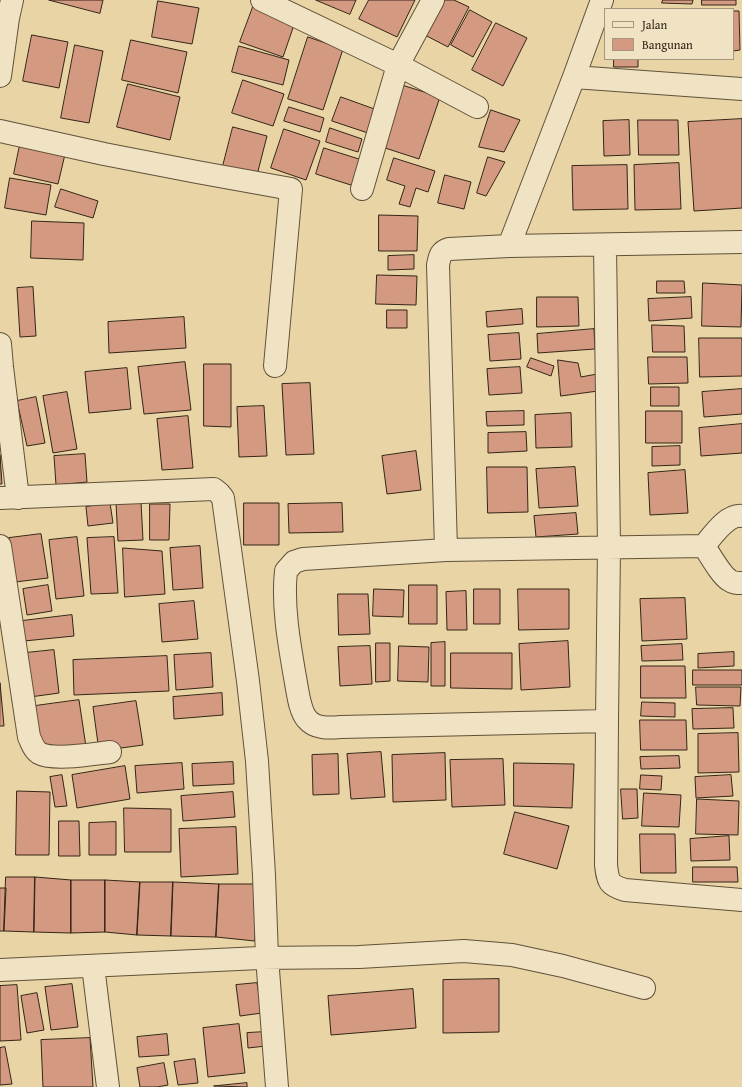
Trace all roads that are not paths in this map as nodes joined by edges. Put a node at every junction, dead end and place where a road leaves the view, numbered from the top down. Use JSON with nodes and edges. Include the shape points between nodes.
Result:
{"nodes":[{"id":1,"x":12,"y":0,"type":"edge"},
{"id":2,"x":262,"y":0,"type":"edge"},
{"id":3,"x":433,"y":0,"type":"edge"},
{"id":4,"x":602,"y":0,"type":"edge"},
{"id":5,"x":398,"y":65,"type":"junction"},
{"id":6,"x":0,"y":76,"type":"edge"},
{"id":7,"x":574,"y":77,"type":"junction"},
{"id":8,"x":742,"y":89,"type":"edge"},
{"id":9,"x":477,"y":107,"type":"dead end"},
{"id":10,"x":0,"y":131,"type":"edge"},
{"id":11,"x":362,"y":189,"type":"dead end"},
{"id":12,"x":742,"y":242,"type":"edge"},
{"id":13,"x":605,"y":245,"type":"junction"},
{"id":14,"x":509,"y":246,"type":"junction"},
{"id":15,"x":0,"y":344,"type":"edge"},
{"id":16,"x":275,"y":366,"type":"dead end"},
{"id":17,"x":9,"y":498,"type":"edge"},
{"id":18,"x":742,"y":516,"type":"edge"},
{"id":19,"x":0,"y":546,"type":"edge"},
{"id":20,"x":704,"y":546,"type":"junction"},
{"id":21,"x":609,"y":547,"type":"junction"},
{"id":22,"x":446,"y":550,"type":"junction"},
{"id":23,"x":742,"y":583,"type":"edge"},
{"id":24,"x":607,"y":721,"type":"junction"},
{"id":25,"x":110,"y":752,"type":"dead end"},
{"id":26,"x":742,"y":900,"type":"edge"},
{"id":27,"x":267,"y":957,"type":"junction"},
{"id":28,"x":93,"y":966,"type":"junction"},
{"id":29,"x":0,"y":970,"type":"edge"},
{"id":30,"x":644,"y":988,"type":"dead end"},
{"id":31,"x":108,"y":1087,"type":"edge"},
{"id":32,"x":277,"y":1087,"type":"edge"}],
"edges":[{"from":1,"to":6,"type":"street"},
{"from":2,"to":5,"type":"street"},
{"from":3,"to":5,"type":"street"},
{"from":4,"to":7,"type":"street"},
{"from":5,"to":9,"type":"street"},
{"from":5,"to":11,"type":"street"},
{"from":7,"to":8,"type":"street"},
{"from":7,"to":14,"type":"street"},
{"from":10,"to":16,"type":"street","via":[[189,171],[291,188]]},
{"from":12,"to":13,"type":"street"},
{"from":13,"to":14,"type":"street"},
{"from":13,"to":21,"type":"street"},
{"from":14,"to":22,"type":"street","via":[[449,250],[440,255],[438,265]]},
{"from":15,"to":17,"type":"street"},
{"from":17,"to":27,"type":"street","via":[[214,489],[223,498],[257,761]]},
{"from":18,"to":20,"type":"street","via":[[731,517]]},
{"from":19,"to":25,"type":"street","via":[[29,737],[33,747],[40,753],[63,757]]},
{"from":20,"to":21,"type":"street"},
{"from":20,"to":23,"type":"street","via":[[730,581]]},
{"from":21,"to":22,"type":"street"},
{"from":21,"to":24,"type":"street"},
{"from":22,"to":24,"type":"street","via":[[303,559],[294,562],[286,571],[285,596],[289,643],[300,704],[306,718],[314,725],[325,728]]},
{"from":24,"to":26,"type":"street","via":[[606,865],[610,882],[616,888],[625,890]]},
{"from":27,"to":28,"type":"street"},
{"from":27,"to":30,"type":"street","via":[[359,957],[464,952],[512,955]]},
{"from":27,"to":32,"type":"street"},
{"from":28,"to":29,"type":"street"},
{"from":28,"to":31,"type":"street"}]}
